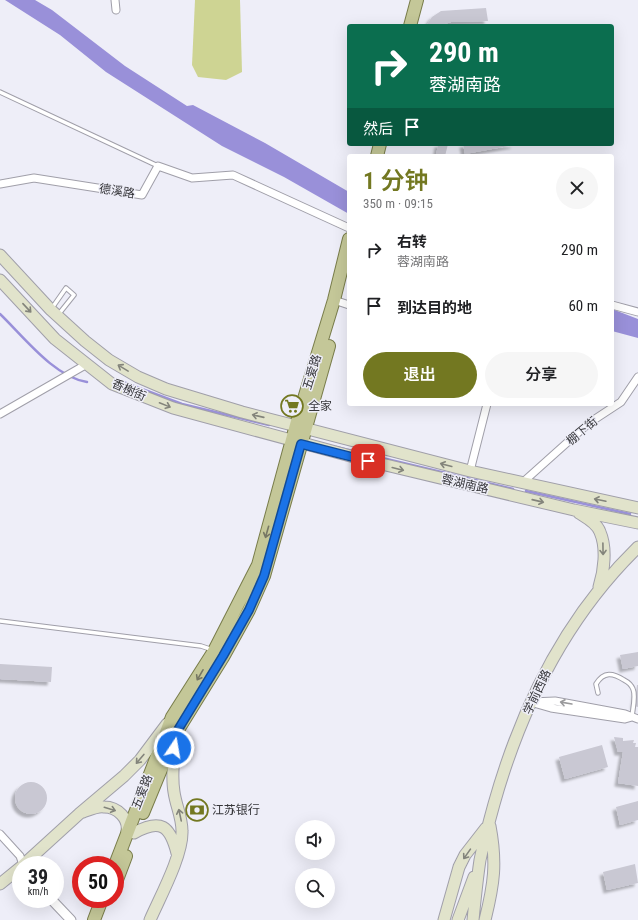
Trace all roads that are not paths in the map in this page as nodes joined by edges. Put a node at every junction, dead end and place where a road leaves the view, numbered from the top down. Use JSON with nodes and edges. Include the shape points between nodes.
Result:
{"nodes":[{"id":1,"x":115,"y":0,"type":"edge"},
{"id":2,"x":410,"y":0,"type":"edge"},
{"id":3,"x":417,"y":0,"type":"edge"},
{"id":4,"x":116,"y":10,"type":"dead end"},
{"id":5,"x":404,"y":24,"type":"edge"},
{"id":6,"x":411,"y":24,"type":"edge"},
{"id":7,"x":0,"y":92,"type":"edge"},
{"id":8,"x":158,"y":166,"type":"junction"},
{"id":9,"x":0,"y":184,"type":"edge"},
{"id":10,"x":347,"y":227,"type":"edge"},
{"id":11,"x":0,"y":255,"type":"edge"},
{"id":12,"x":347,"y":255,"type":"edge"},
{"id":13,"x":347,"y":276,"type":"edge"},
{"id":14,"x":0,"y":280,"type":"edge"},
{"id":15,"x":341,"y":302,"type":"edge"},
{"id":16,"x":614,"y":306,"type":"edge"},
{"id":17,"x":638,"y":312,"type":"edge"},
{"id":18,"x":54,"y":313,"type":"junction"},
{"id":19,"x":82,"y":366,"type":"junction"},
{"id":20,"x":638,"y":377,"type":"edge"},
{"id":21,"x":486,"y":406,"type":"edge"},
{"id":22,"x":0,"y":414,"type":"edge"},
{"id":23,"x":301,"y":426,"type":"junction"},
{"id":24,"x":297,"y":442,"type":"junction"},
{"id":25,"x":470,"y":471,"type":"junction"},
{"id":26,"x":522,"y":483,"type":"junction"},
{"id":27,"x":518,"y":497,"type":"junction"},
{"id":28,"x":638,"y":508,"type":"edge"},
{"id":29,"x":574,"y":510,"type":"junction"},
{"id":30,"x":638,"y":523,"type":"edge"},
{"id":31,"x":638,"y":547,"type":"edge"},
{"id":32,"x":599,"y":589,"type":"junction"},
{"id":33,"x":0,"y":621,"type":"edge"},
{"id":34,"x":214,"y":651,"type":"junction"},
{"id":35,"x":598,"y":693,"type":"dead end"},
{"id":36,"x":531,"y":702,"type":"junction"},
{"id":37,"x":172,"y":717,"type":"junction"},
{"id":38,"x":635,"y":718,"type":"edge"},
{"id":39,"x":176,"y":733,"type":"junction"},
{"id":40,"x":79,"y":814,"type":"junction"},
{"id":41,"x":489,"y":822,"type":"junction"},
{"id":42,"x":131,"y":832,"type":"junction"},
{"id":43,"x":0,"y":834,"type":"edge"},
{"id":44,"x":177,"y":854,"type":"junction"},
{"id":45,"x":20,"y":856,"type":"edge"},
{"id":46,"x":33,"y":856,"type":"edge"},
{"id":47,"x":119,"y":856,"type":"edge"},
{"id":48,"x":124,"y":856,"type":"edge"},
{"id":49,"x":480,"y":859,"type":"junction"},
{"id":50,"x":12,"y":874,"type":"edge"},
{"id":51,"x":0,"y":884,"type":"edge"},
{"id":52,"x":60,"y":908,"type":"edge"},
{"id":53,"x":99,"y":908,"type":"edge"},
{"id":54,"x":107,"y":908,"type":"edge"},
{"id":55,"x":459,"y":918,"type":"edge"},
{"id":56,"x":71,"y":920,"type":"edge"},
{"id":57,"x":94,"y":920,"type":"edge"},
{"id":58,"x":102,"y":920,"type":"edge"},
{"id":59,"x":150,"y":920,"type":"edge"},
{"id":60,"x":444,"y":920,"type":"edge"},
{"id":61,"x":472,"y":920,"type":"edge"},
{"id":62,"x":485,"y":920,"type":"edge"}],
"edges":[{"from":1,"to":4,"type":"street"},
{"from":2,"to":5,"type":"main road"},
{"from":3,"to":6,"type":"main road"},
{"from":7,"to":8,"type":"lane"},
{"from":8,"to":9,"type":"street","name":"德溪路","via":[[142,195],[34,178]]},
{"from":8,"to":10,"type":"street","via":[[192,178],[232,175]]},
{"from":11,"to":18,"type":"main road"},
{"from":12,"to":15,"type":"main road","name":"五爱路"},
{"from":13,"to":15,"type":"main road","name":"五爱路"},
{"from":14,"to":19,"type":"main road","name":"香榭街","one_way":true},
{"from":15,"to":23,"type":"main road","name":"五爱路"},
{"from":16,"to":17,"type":"street"},
{"from":18,"to":18,"type":"lane","via":[[74,295],[66,288]]},
{"from":23,"to":18,"type":"main road","name":"蓉湖南路","one_way":true,"via":[[242,412],[166,389],[138,377],[109,360]]},
{"from":19,"to":22,"type":"street"},
{"from":19,"to":24,"type":"main road","name":"香榭街","one_way":true,"via":[[112,384],[173,408]]},
{"from":20,"to":26,"type":"street","name":"棚下街","via":[[621,402],[589,423]]},
{"from":21,"to":25,"type":"street"},
{"from":23,"to":24,"type":"main road","name":"五爱路"},
{"from":25,"to":23,"type":"main road","name":"蓉湖南路","one_way":true},
{"from":24,"to":27,"type":"main road","name":"蓉湖南路","one_way":true},
{"from":24,"to":34,"type":"main road","name":"五爱路","one_way":true,"via":[[258,565]]},
{"from":24,"to":39,"type":"main road","name":"五爱路","via":[[264,576],[249,610]]},
{"from":25,"to":26,"type":"main road","name":"蓉湖南路"},
{"from":26,"to":27,"type":"main road"},
{"from":28,"to":26,"type":"main road","name":"蓉湖南路","one_way":true},
{"from":27,"to":29,"type":"main road","name":"蓉湖南路","one_way":true},
{"from":29,"to":30,"type":"main road","name":"蓉湖南路"},
{"from":29,"to":32,"type":"main road","one_way":true,"via":[[600,531],[604,545],[603,575]]},
{"from":31,"to":32,"type":"main road","name":"学前西路"},
{"from":32,"to":36,"type":"main road","name":"学前西路","via":[[552,660]]},
{"from":33,"to":34,"type":"lane","via":[[201,646]]},
{"from":34,"to":37,"type":"main road","name":"五爱路","one_way":true},
{"from":35,"to":38,"type":"lane","via":[[596,684],[606,674],[614,674],[630,684],[634,690]]},
{"from":36,"to":38,"type":"street","via":[[551,708],[625,719]]},
{"from":36,"to":41,"type":"main road","name":"学前西路","via":[[505,765]]},
{"from":37,"to":40,"type":"main road","one_way":true,"via":[[140,760]]},
{"from":37,"to":42,"type":"main road","name":"五爱路"},
{"from":39,"to":42,"type":"main road","name":"五爱路"},
{"from":44,"to":39,"type":"main road","one_way":true,"via":[[182,832],[181,815],[172,777]]},
{"from":40,"to":42,"type":"main road","one_way":true,"via":[[104,806],[124,818]]},
{"from":40,"to":46,"type":"main road"},
{"from":41,"to":49,"type":"main road","name":"学前西路"},
{"from":41,"to":60,"type":"main road","one_way":true,"via":[[459,867]]},
{"from":41,"to":62,"type":"main road","via":[[495,867],[492,894]]},
{"from":42,"to":44,"type":"main road","via":[[154,825],[164,826],[170,832]]},
{"from":42,"to":47,"type":"main road"},
{"from":42,"to":48,"type":"main road"},
{"from":43,"to":45,"type":"street"},
{"from":44,"to":59,"type":"main road"},
{"from":49,"to":55,"type":"main road"},
{"from":49,"to":61,"type":"main road"},
{"from":50,"to":51,"type":"main road"},
{"from":52,"to":56,"type":"street"},
{"from":53,"to":57,"type":"main road"},
{"from":54,"to":58,"type":"main road"}]}
